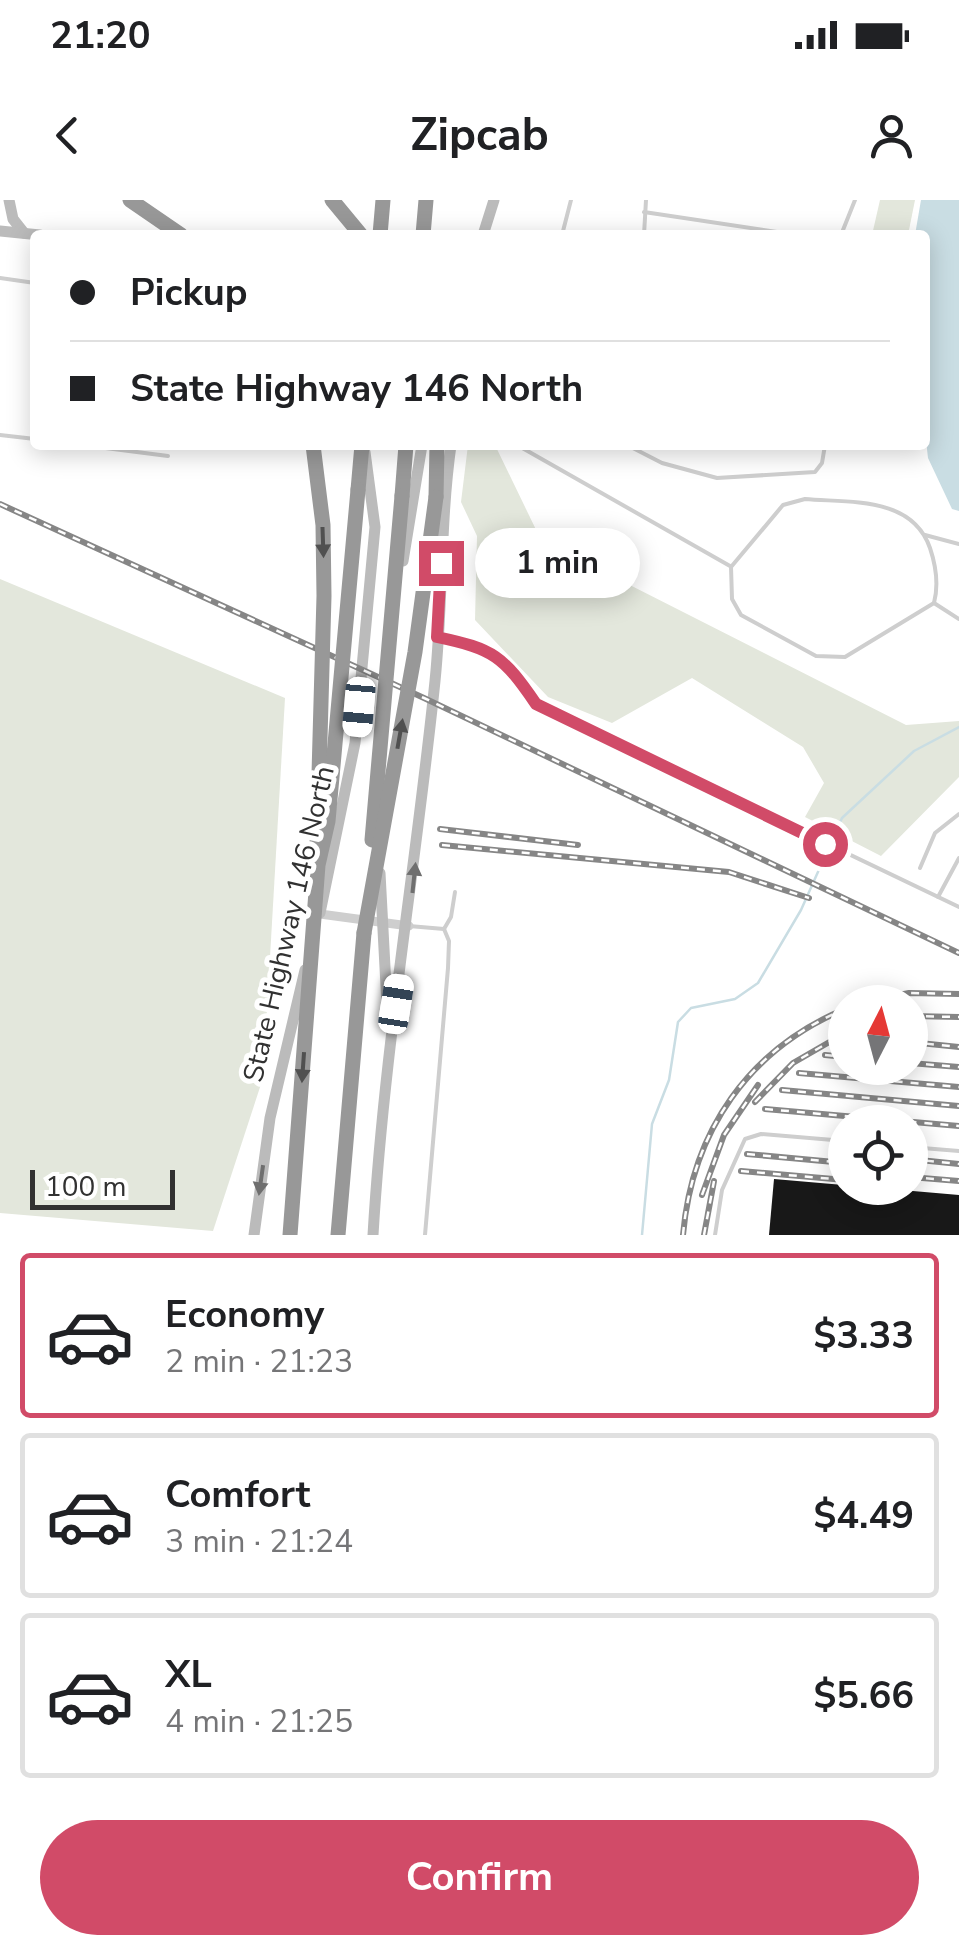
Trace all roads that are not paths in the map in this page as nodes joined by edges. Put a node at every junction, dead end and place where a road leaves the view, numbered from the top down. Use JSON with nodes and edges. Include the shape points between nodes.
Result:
{"nodes":[{"id":1,"x":9,"y":200,"type":"edge"},
{"id":2,"x":130,"y":200,"type":"edge"},
{"id":3,"x":332,"y":200,"type":"edge"},
{"id":4,"x":384,"y":200,"type":"edge"},
{"id":5,"x":426,"y":200,"type":"edge"},
{"id":6,"x":494,"y":200,"type":"edge"},
{"id":7,"x":570,"y":200,"type":"edge"},
{"id":8,"x":646,"y":200,"type":"edge"},
{"id":9,"x":854,"y":200,"type":"edge"},
{"id":10,"x":644,"y":212,"type":"junction"},
{"id":11,"x":174,"y":230,"type":"edge"},
{"id":12,"x":357,"y":230,"type":"edge"},
{"id":13,"x":381,"y":230,"type":"edge"},
{"id":14,"x":423,"y":230,"type":"edge"},
{"id":15,"x":485,"y":230,"type":"edge"},
{"id":16,"x":563,"y":230,"type":"edge"},
{"id":17,"x":644,"y":230,"type":"edge"},
{"id":18,"x":764,"y":230,"type":"edge"},
{"id":19,"x":843,"y":230,"type":"edge"},
{"id":20,"x":0,"y":231,"type":"edge"},
{"id":21,"x":24,"y":233,"type":"junction"},
{"id":22,"x":30,"y":234,"type":"edge"},
{"id":23,"x":0,"y":278,"type":"edge"},
{"id":24,"x":30,"y":282,"type":"edge"},
{"id":25,"x":0,"y":435,"type":"edge"},
{"id":26,"x":30,"y":438,"type":"edge"},
{"id":27,"x":121,"y":450,"type":"edge"},
{"id":28,"x":314,"y":450,"type":"edge"},
{"id":29,"x":362,"y":450,"type":"edge"},
{"id":30,"x":363,"y":450,"type":"edge"},
{"id":31,"x":406,"y":450,"type":"edge"},
{"id":32,"x":421,"y":450,"type":"edge"},
{"id":33,"x":437,"y":450,"type":"edge"},
{"id":34,"x":451,"y":450,"type":"edge"},
{"id":35,"x":526,"y":450,"type":"edge"},
{"id":36,"x":637,"y":450,"type":"edge"},
{"id":37,"x":824,"y":450,"type":"edge"},
{"id":38,"x":168,"y":456,"type":"dead end"},
{"id":39,"x":925,"y":535,"type":"junction"},
{"id":40,"x":959,"y":544,"type":"edge"},
{"id":41,"x":732,"y":567,"type":"junction"},
{"id":42,"x":934,"y":603,"type":"junction"},
{"id":43,"x":959,"y":619,"type":"edge"},
{"id":44,"x":437,"y":637,"type":"junction"},
{"id":45,"x":959,"y":814,"type":"edge"},
{"id":46,"x":959,"y":858,"type":"edge"},
{"id":47,"x":318,"y":866,"type":"junction"},
{"id":48,"x":920,"y":868,"type":"dead end"},
{"id":49,"x":950,"y":875,"type":"junction"},
{"id":50,"x":959,"y":879,"type":"edge"},
{"id":51,"x":455,"y":892,"type":"dead end"},
{"id":52,"x":938,"y":897,"type":"junction"},
{"id":53,"x":959,"y":907,"type":"edge"},
{"id":54,"x":320,"y":914,"type":"junction"},
{"id":55,"x":381,"y":922,"type":"junction"},
{"id":56,"x":408,"y":926,"type":"junction"},
{"id":57,"x":444,"y":929,"type":"junction"},
{"id":58,"x":364,"y":934,"type":"junction"},
{"id":59,"x":389,"y":1044,"type":"junction"},
{"id":60,"x":828,"y":1140,"type":"edge"},
{"id":61,"x":928,"y":1148,"type":"edge"},
{"id":62,"x":959,"y":1151,"type":"edge"},
{"id":63,"x":254,"y":1235,"type":"edge"},
{"id":64,"x":290,"y":1235,"type":"edge"},
{"id":65,"x":338,"y":1235,"type":"edge"},
{"id":66,"x":373,"y":1235,"type":"edge"},
{"id":67,"x":425,"y":1235,"type":"edge"},
{"id":68,"x":715,"y":1235,"type":"edge"}],
"edges":[{"from":1,"to":21,"type":"main road"},
{"from":2,"to":11,"type":"highway"},
{"from":3,"to":12,"type":"highway"},
{"from":4,"to":13,"type":"highway"},
{"from":5,"to":14,"type":"highway"},
{"from":6,"to":15,"type":"main road"},
{"from":7,"to":16,"type":"lane"},
{"from":8,"to":10,"type":"lane"},
{"from":9,"to":19,"type":"lane"},
{"from":10,"to":17,"type":"lane"},
{"from":10,"to":18,"type":"lane"},
{"from":20,"to":21,"type":"main road"},
{"from":21,"to":22,"type":"main road"},
{"from":23,"to":24,"type":"lane"},
{"from":25,"to":26,"type":"lane"},
{"from":27,"to":38,"type":"lane"},
{"from":28,"to":47,"type":"highway","one_way":true,"bridge":true,"via":[[324,596]]},
{"from":29,"to":47,"type":"highway","bridge":true,"via":[[328,820]]},
{"from":30,"to":54,"type":"main road","name":"State Highway 146 North","via":[[375,527],[356,743]]},
{"from":31,"to":58,"type":"highway","bridge":true},
{"from":32,"to":55,"type":"main road","name":"State Highway 146 North","via":[[379,758]]},
{"from":58,"to":33,"type":"highway","one_way":true,"bridge":true,"via":[[415,652]]},
{"from":34,"to":44,"type":"main road","name":"State Highway 146 North"},
{"from":35,"to":41,"type":"lane"},
{"from":36,"to":37,"type":"lane","via":[[717,478],[815,472]]},
{"from":39,"to":40,"type":"lane"},
{"from":39,"to":41,"type":"lane","via":[[897,510],[792,500]]},
{"from":39,"to":42,"type":"lane","via":[[935,563]]},
{"from":41,"to":42,"type":"lane","via":[[732,599],[741,615],[816,656],[845,657]]},
{"from":42,"to":43,"type":"lane"},
{"from":44,"to":52,"type":"lane","via":[[506,661],[536,704]]},
{"from":56,"to":44,"type":"main road","name":"State Highway 146 North","one_way":true},
{"from":45,"to":48,"type":"lane","via":[[935,833]]},
{"from":46,"to":49,"type":"lane"},
{"from":47,"to":64,"type":"highway","one_way":true,"bridge":true},
{"from":49,"to":50,"type":"lane"},
{"from":49,"to":52,"type":"lane"},
{"from":51,"to":57,"type":"lane"},
{"from":52,"to":53,"type":"lane"},
{"from":54,"to":55,"type":"street"},
{"from":54,"to":63,"type":"main road","name":"State Highway 146 North","one_way":true,"via":[[270,1118]]},
{"from":55,"to":56,"type":"street"},
{"from":55,"to":59,"type":"main road","name":"State Highway 146 North"},
{"from":56,"to":57,"type":"lane"},
{"from":56,"to":59,"type":"main road","name":"State Highway 146 North"},
{"from":57,"to":67,"type":"lane","via":[[448,954]]},
{"from":58,"to":65,"type":"highway"},
{"from":59,"to":66,"type":"main road","name":"State Highway 146 North"},
{"from":60,"to":68,"type":"lane","via":[[760,1134],[745,1140],[722,1190]]},
{"from":61,"to":62,"type":"lane"}]}
